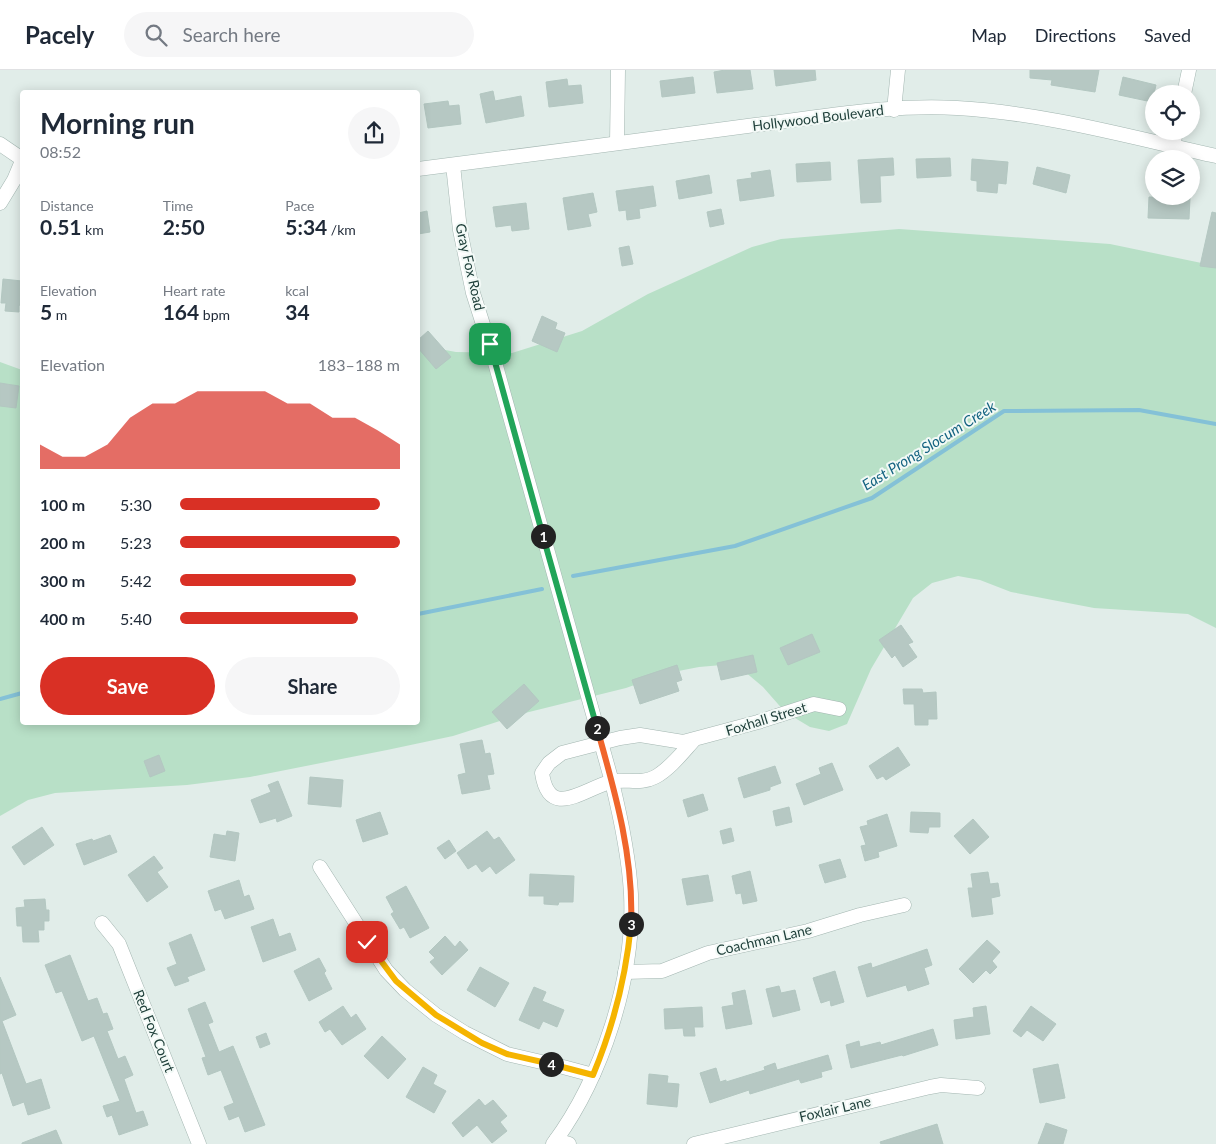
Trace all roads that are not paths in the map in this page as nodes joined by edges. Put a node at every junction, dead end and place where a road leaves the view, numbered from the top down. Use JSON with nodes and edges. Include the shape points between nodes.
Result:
{"nodes":[{"id":1,"x":618,"y":70,"type":"edge"},
{"id":2,"x":898,"y":70,"type":"edge"},
{"id":3,"x":1189,"y":70,"type":"edge"},
{"id":4,"x":1186,"y":85,"type":"edge"},
{"id":5,"x":894,"y":110,"type":"junction"},
{"id":6,"x":1174,"y":140,"type":"edge"},
{"id":7,"x":618,"y":143,"type":"junction"},
{"id":8,"x":0,"y":144,"type":"edge"},
{"id":9,"x":1173,"y":147,"type":"junction"},
{"id":10,"x":1216,"y":156,"type":"edge"},
{"id":11,"x":20,"y":159,"type":"edge"},
{"id":12,"x":20,"y":165,"type":"edge"},
{"id":13,"x":453,"y":165,"type":"junction"},
{"id":14,"x":420,"y":169,"type":"edge"},
{"id":15,"x":0,"y":203,"type":"edge"},
{"id":16,"x":839,"y":709,"type":"dead end"},
{"id":17,"x":694,"y":740,"type":"junction"},
{"id":18,"x":601,"y":743,"type":"junction"},
{"id":19,"x":612,"y":782,"type":"junction"},
{"id":20,"x":320,"y":867,"type":"dead end"},
{"id":21,"x":904,"y":905,"type":"dead end"},
{"id":22,"x":102,"y":923,"type":"dead end"},
{"id":23,"x":625,"y":972,"type":"junction"},
{"id":24,"x":593,"y":1075,"type":"junction"},
{"id":25,"x":978,"y":1088,"type":"dead end"},
{"id":26,"x":559,"y":1143,"type":"edge"},
{"id":27,"x":199,"y":1144,"type":"edge"},
{"id":28,"x":694,"y":1144,"type":"edge"}],
"edges":[{"from":1,"to":7,"type":"street"},
{"from":2,"to":5,"type":"street"},
{"from":3,"to":4,"type":"street"},
{"from":5,"to":7,"type":"street","name":"Hollywood Boulevard"},
{"from":5,"to":9,"type":"street","name":"Hollywood Boulevard","via":[[956,108],[1011,113],[1078,124]]},
{"from":6,"to":9,"type":"street"},
{"from":7,"to":13,"type":"street","name":"Hollywood Boulevard"},
{"from":8,"to":11,"type":"street"},
{"from":9,"to":10,"type":"street","name":"Hollywood Boulevard"},
{"from":12,"to":15,"type":"street"},
{"from":13,"to":14,"type":"street","name":"Hollywood Boulevard"},
{"from":13,"to":18,"type":"street","name":"Gray Fox Road","via":[[460,230],[473,293]]},
{"from":16,"to":17,"type":"street","name":"Foxhall Street","via":[[814,704]]},
{"from":17,"to":18,"type":"street","name":"Foxhall Street","via":[[672,741],[640,735]]},
{"from":17,"to":19,"type":"street","name":"Foxhall Street","via":[[656,776],[640,782]]},
{"from":18,"to":19,"type":"street","name":"Gray Fox Road"},
{"from":18,"to":19,"type":"street","name":"Foxhall Street","via":[[562,753],[548,763],[542,773],[545,790],[551,796],[563,799]]},
{"from":19,"to":23,"type":"street","name":"Gray Fox Road","via":[[630,879],[631,922]]},
{"from":20,"to":24,"type":"street","via":[[386,970],[436,1015],[507,1054]]},
{"from":21,"to":23,"type":"street","name":"Coachman Lane","via":[[808,931],[717,950],[662,971]]},
{"from":22,"to":27,"type":"street","name":"Red Fox Court","via":[[118,944]]},
{"from":23,"to":24,"type":"street","name":"Gray Fox Road","via":[[612,1024]]},
{"from":24,"to":26,"type":"street","name":"Gray Fox Road"},
{"from":25,"to":28,"type":"street","name":"Foxlair Lane","via":[[930,1087]]}]}
